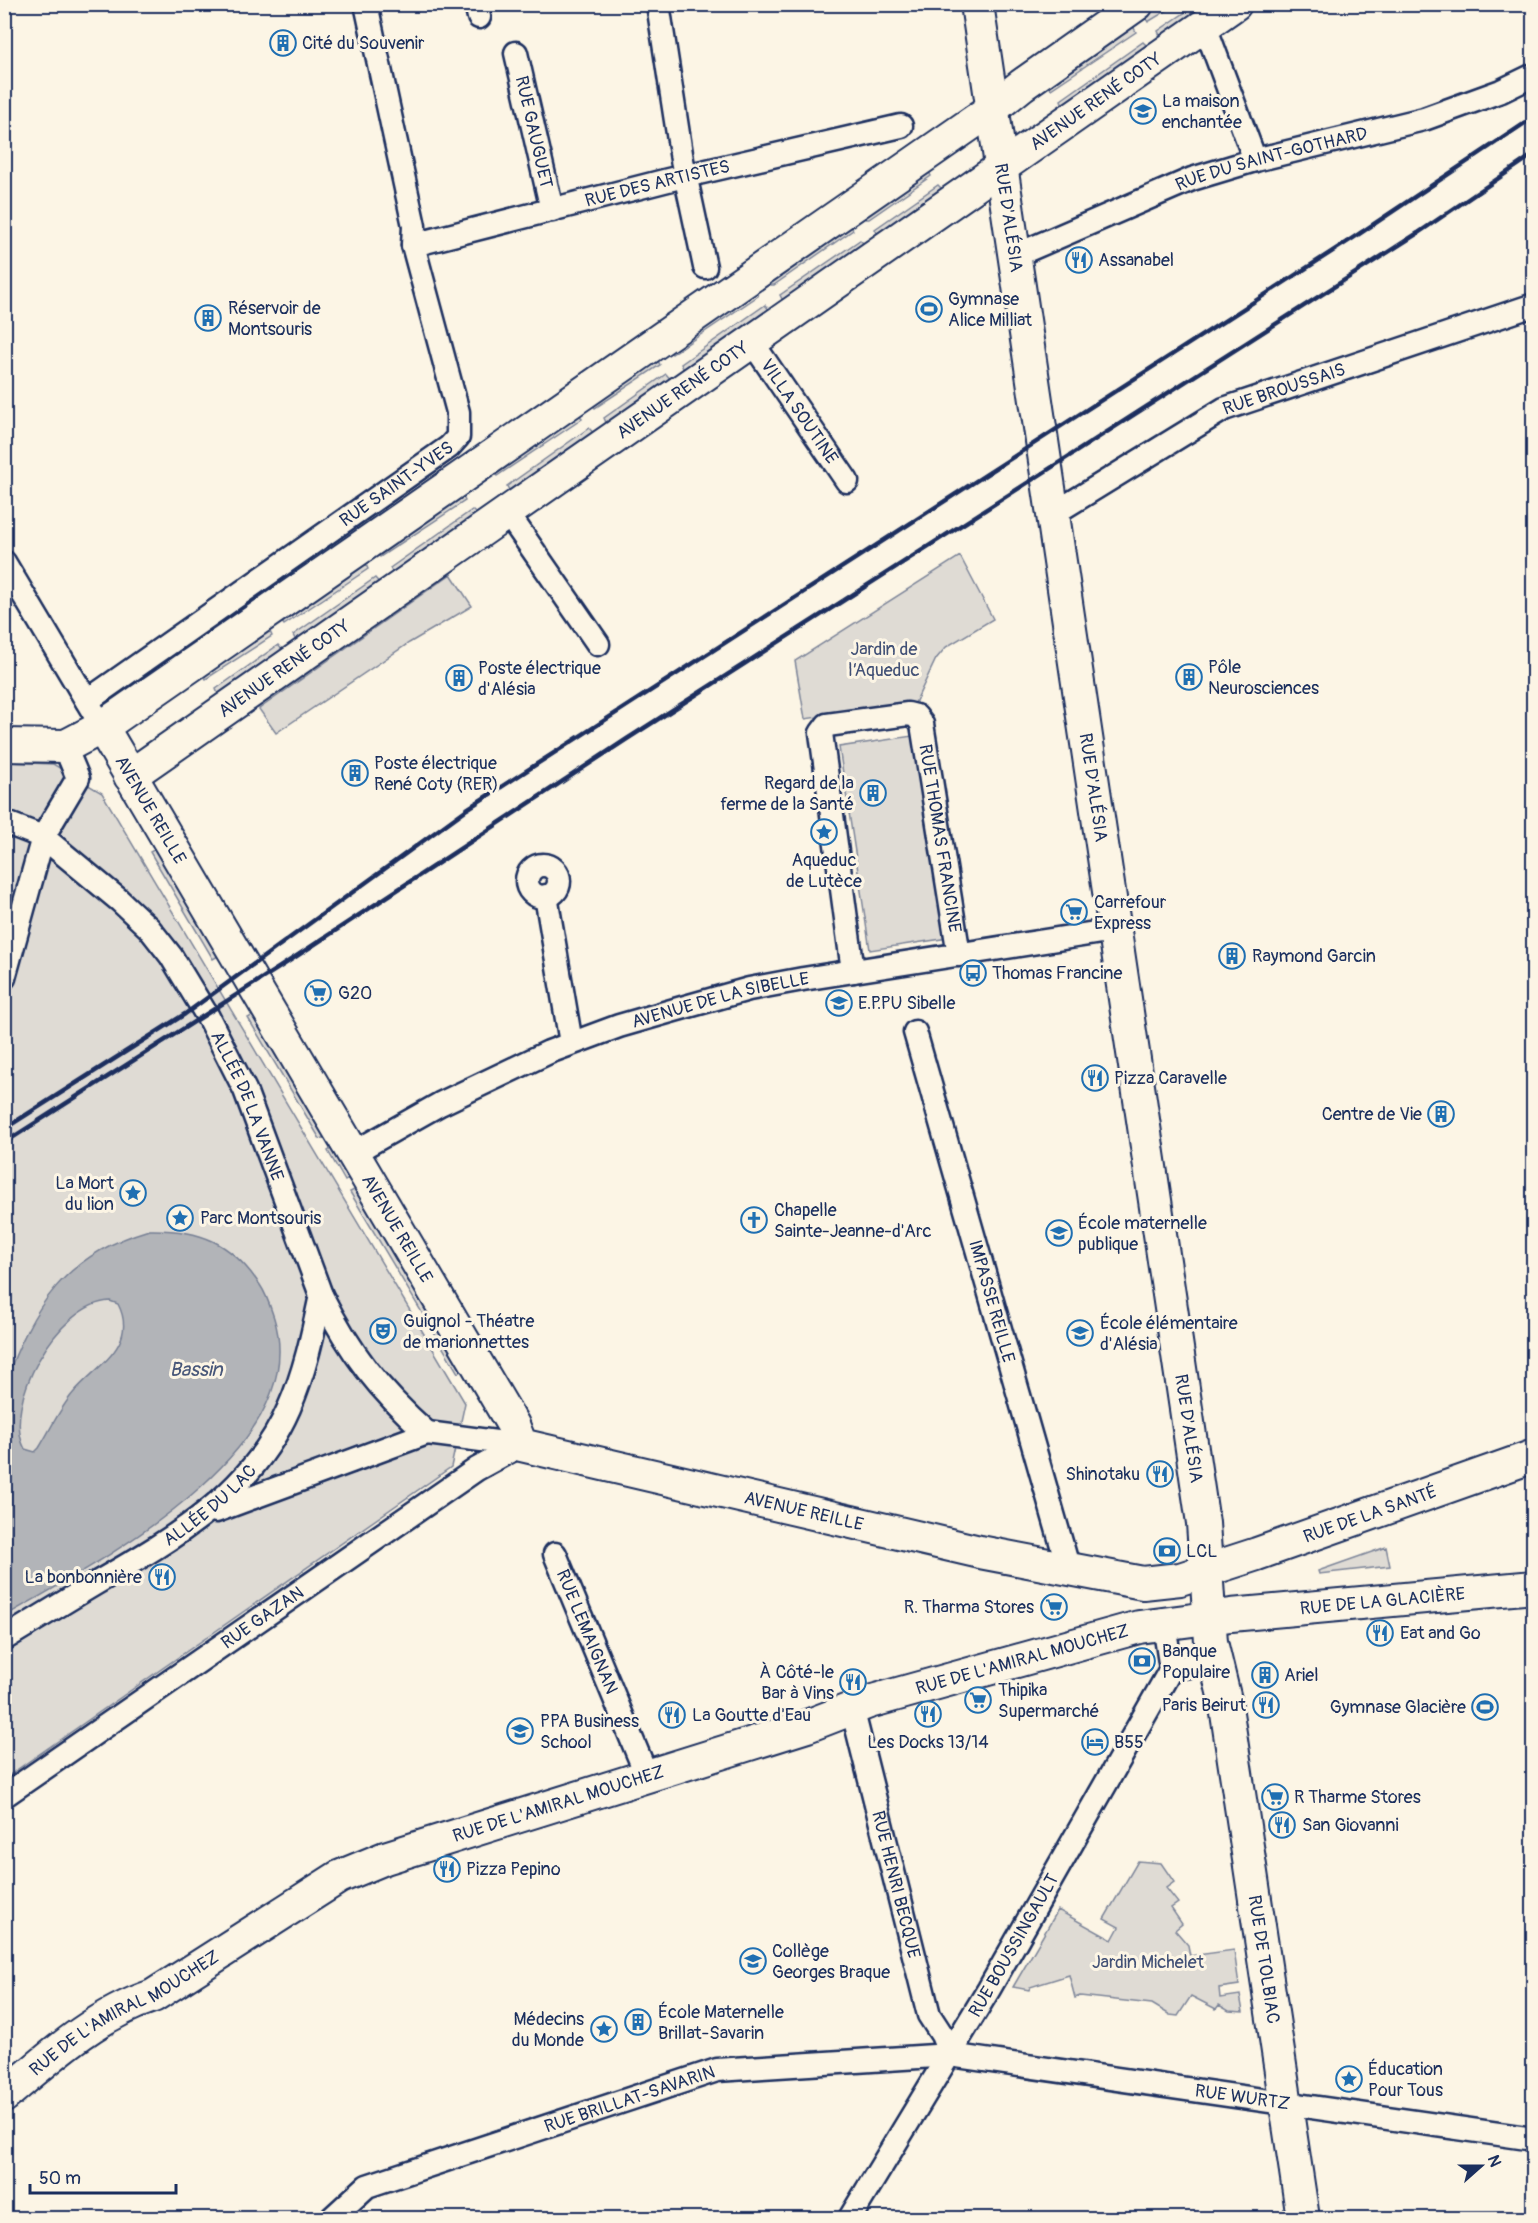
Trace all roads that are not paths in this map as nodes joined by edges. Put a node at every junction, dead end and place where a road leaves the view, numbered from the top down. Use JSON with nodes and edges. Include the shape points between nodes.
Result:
{"nodes":[{"id":1,"x":366,"y":4,"type":"edge"},
{"id":2,"x":658,"y":4,"type":"edge"},
{"id":3,"x":977,"y":4,"type":"edge"},
{"id":4,"x":1137,"y":4,"type":"edge"},
{"id":5,"x":1235,"y":4,"type":"edge"},
{"id":6,"x":1205,"y":26,"type":"junction"},
{"id":7,"x":516,"y":53,"type":"dead end"},
{"id":8,"x":1533,"y":75,"type":"edge"},
{"id":9,"x":992,"y":109,"type":"junction"},
{"id":10,"x":901,"y":126,"type":"dead end"},
{"id":11,"x":1255,"y":160,"type":"junction"},
{"id":12,"x":1001,"y":169,"type":"junction"},
{"id":13,"x":685,"y":176,"type":"junction"},
{"id":14,"x":552,"y":210,"type":"junction"},
{"id":15,"x":413,"y":245,"type":"junction"},
{"id":16,"x":1014,"y":256,"type":"junction"},
{"id":17,"x":705,"y":267,"type":"dead end"},
{"id":18,"x":1533,"y":305,"type":"edge"},
{"id":19,"x":752,"y":342,"type":"junction"},
{"id":20,"x":848,"y":481,"type":"dead end"},
{"id":21,"x":506,"y":511,"type":"junction"},
{"id":22,"x":1053,"y":514,"type":"junction"},
{"id":23,"x":4,"y":562,"type":"edge"},
{"id":24,"x":598,"y":644,"type":"dead end"},
{"id":25,"x":87,"y":700,"type":"junction"},
{"id":26,"x":102,"y":728,"type":"junction"},
{"id":27,"x":4,"y":745,"type":"edge"},
{"id":28,"x":70,"y":759,"type":"dead end"},
{"id":29,"x":130,"y":776,"type":"junction"},
{"id":30,"x":4,"y":822,"type":"edge"},
{"id":31,"x":43,"y":837,"type":"junction"},
{"id":32,"x":546,"y":896,"type":"dead end"},
{"id":33,"x":1114,"y":930,"type":"junction"},
{"id":34,"x":959,"y":955,"type":"junction"},
{"id":35,"x":854,"y":971,"type":"junction"},
{"id":36,"x":4,"y":978,"type":"edge"},
{"id":37,"x":915,"y":1032,"type":"dead end"},
{"id":38,"x":571,"y":1043,"type":"junction"},
{"id":39,"x":353,"y":1154,"type":"junction"},
{"id":40,"x":321,"y":1295,"type":"junction"},
{"id":41,"x":427,"y":1433,"type":"junction"},
{"id":42,"x":521,"y":1445,"type":"junction"},
{"id":43,"x":1533,"y":1456,"type":"edge"},
{"id":44,"x":206,"y":1514,"type":"junction"},
{"id":45,"x":555,"y":1554,"type":"dead end"},
{"id":46,"x":1069,"y":1570,"type":"junction"},
{"id":47,"x":1207,"y":1570,"type":"junction"},
{"id":48,"x":1533,"y":1587,"type":"edge"},
{"id":49,"x":1220,"y":1617,"type":"junction"},
{"id":50,"x":1164,"y":1623,"type":"junction"},
{"id":51,"x":4,"y":1640,"type":"edge"},
{"id":52,"x":1214,"y":1662,"type":"junction"},
{"id":53,"x":1171,"y":1669,"type":"junction"},
{"id":54,"x":1225,"y":1700,"type":"junction"},
{"id":55,"x":852,"y":1708,"type":"junction"},
{"id":56,"x":647,"y":1776,"type":"junction"},
{"id":57,"x":4,"y":1796,"type":"edge"},
{"id":58,"x":950,"y":2055,"type":"junction"},
{"id":59,"x":4,"y":2096,"type":"edge"},
{"id":60,"x":1287,"y":2102,"type":"junction"},
{"id":61,"x":1533,"y":2139,"type":"edge"},
{"id":62,"x":332,"y":2218,"type":"edge"},
{"id":63,"x":850,"y":2218,"type":"edge"},
{"id":64,"x":1303,"y":2218,"type":"edge"}],
"edges":[{"from":1,"to":15,"type":"street","name":"RUE SAINT-YVES","via":[[414,226]]},
{"from":2,"to":13,"type":"street"},
{"from":3,"to":9,"type":"street","name":"RUE D'ALÉSIA"},
{"from":4,"to":9,"type":"street"},
{"from":5,"to":6,"type":"street","name":"AVENUE RENÉ COTY"},
{"from":6,"to":11,"type":"street"},
{"from":6,"to":12,"type":"street","name":"AVENUE RENÉ COTY"},
{"from":7,"to":14,"type":"street","name":"RUE GAUGUET"},
{"from":8,"to":11,"type":"street","name":"RUE DU SAINT-GOTHARD","via":[[1424,119]]},
{"from":9,"to":12,"type":"street","name":"RUE D'ALÉSIA"},
{"from":9,"to":26,"type":"street"},
{"from":10,"to":13,"type":"street","name":"RUE DES ARTISTES"},
{"from":11,"to":16,"type":"street","name":"RUE DU SAINT-GOTHARD","via":[[1191,179]]},
{"from":12,"to":16,"type":"street","name":"RUE D'ALÉSIA"},
{"from":12,"to":19,"type":"street","name":"AVENUE RENÉ COTY"},
{"from":13,"to":14,"type":"street","name":"RUE DES ARTISTES"},
{"from":13,"to":17,"type":"street"},
{"from":14,"to":15,"type":"street","name":"RUE DES ARTISTES"},
{"from":15,"to":25,"type":"street","name":"RUE SAINT-YVES","via":[[459,412],[455,442]]},
{"from":16,"to":22,"type":"street","name":"RUE D'ALÉSIA"},
{"from":18,"to":22,"type":"street","name":"RUE BROUSSAIS","via":[[1224,410]]},
{"from":19,"to":20,"type":"street","name":"VILLA SOUTINE"},
{"from":19,"to":21,"type":"street","name":"AVENUE RENÉ COTY"},
{"from":21,"to":24,"type":"street"},
{"from":21,"to":29,"type":"street","name":"AVENUE RENÉ COTY"},
{"from":22,"to":33,"type":"street","name":"RUE D'ALÉSIA"},
{"from":23,"to":25,"type":"street","name":"AVENUE REILLE"},
{"from":25,"to":26,"type":"street","name":"AVENUE REILLE"},
{"from":26,"to":27,"type":"street","via":[[66,746]]},
{"from":26,"to":29,"type":"street","name":"AVENUE REILLE"},
{"from":28,"to":31,"type":"street","via":[[78,778]]},
{"from":29,"to":39,"type":"street","name":"AVENUE REILLE"},
{"from":30,"to":31,"type":"street","name":"ALLÉE DE LA VANNE"},
{"from":31,"to":36,"type":"street"},
{"from":31,"to":40,"type":"street","name":"ALLÉE DE LA VANNE","via":[[149,928],[187,982],[249,1101]]},
{"from":32,"to":38,"type":"street"},
{"from":33,"to":34,"type":"street","name":"AVENUE DE LA SIBELLE"},
{"from":33,"to":47,"type":"street","name":"RUE D'ALÉSIA"},
{"from":34,"to":35,"type":"street","name":"AVENUE DE LA SIBELLE"},
{"from":34,"to":35,"type":"street","name":"RUE THOMAS FRANCINE","via":[[922,724],[908,714],[827,725],[821,730]]},
{"from":35,"to":38,"type":"street","name":"AVENUE DE LA SIBELLE","via":[[749,989]]},
{"from":37,"to":46,"type":"street","name":"IMPASSE REILLE"},
{"from":38,"to":39,"type":"street","name":"AVENUE DE LA SIBELLE","via":[[440,1104]]},
{"from":39,"to":42,"type":"street","name":"AVENUE REILLE","via":[[513,1425]]},
{"from":40,"to":41,"type":"street","name":"ALLÉE DE LA VANNE","via":[[364,1370]]},
{"from":40,"to":44,"type":"street","name":"ALLÉE DU LAC","via":[[306,1360],[288,1410],[246,1476]]},
{"from":41,"to":42,"type":"street"},
{"from":41,"to":44,"type":"street"},
{"from":42,"to":46,"type":"street","name":"AVENUE REILLE"},
{"from":42,"to":57,"type":"street","name":"RUE GAZAN","via":[[477,1469]]},
{"from":43,"to":47,"type":"street","name":"RUE DE LA SANTÉ"},
{"from":44,"to":51,"type":"street","name":"ALLÉE DU LAC"},
{"from":45,"to":56,"type":"street","name":"RUE LEMAIGNAN"},
{"from":46,"to":47,"type":"street","name":"AVENUE REILLE","via":[[1143,1583],[1180,1579]]},
{"from":47,"to":49,"type":"street","name":"RUE D'ALÉSIA"},
{"from":48,"to":49,"type":"street","name":"RUE DE LA GLACIÈRE"},
{"from":49,"to":50,"type":"street","name":"RUE DE LA GLACIÈRE"},
{"from":49,"to":52,"type":"street"},
{"from":49,"to":54,"type":"street","via":[[1233,1654]]},
{"from":50,"to":53,"type":"street"},
{"from":50,"to":55,"type":"street","name":"RUE DE L'AMIRAL MOUCHEZ","via":[[1089,1640]]},
{"from":52,"to":53,"type":"street"},
{"from":52,"to":54,"type":"street"},
{"from":53,"to":58,"type":"street","name":"RUE BOUSSINGAULT"},
{"from":54,"to":60,"type":"street","name":"RUE DE TOLBIAC"},
{"from":55,"to":56,"type":"street","name":"RUE DE L'AMIRAL MOUCHEZ"},
{"from":55,"to":58,"type":"street","name":"RUE HENRI BECQUE","via":[[929,2015]]},
{"from":56,"to":59,"type":"street","name":"RUE DE L'AMIRAL MOUCHEZ","via":[[358,1868],[153,1996],[124,2005],[68,2042]]},
{"from":58,"to":60,"type":"street","name":"RUE WURTZ"},
{"from":58,"to":62,"type":"street","name":"RUE BRILLAT-SAVARIN","via":[[717,2070],[367,2186]]},
{"from":58,"to":63,"type":"street","name":"RUE BOUSSINGAULT"},
{"from":60,"to":61,"type":"street","name":"RUE WURTZ"},
{"from":60,"to":64,"type":"street","name":"RUE DE TOLBIAC"}]}
